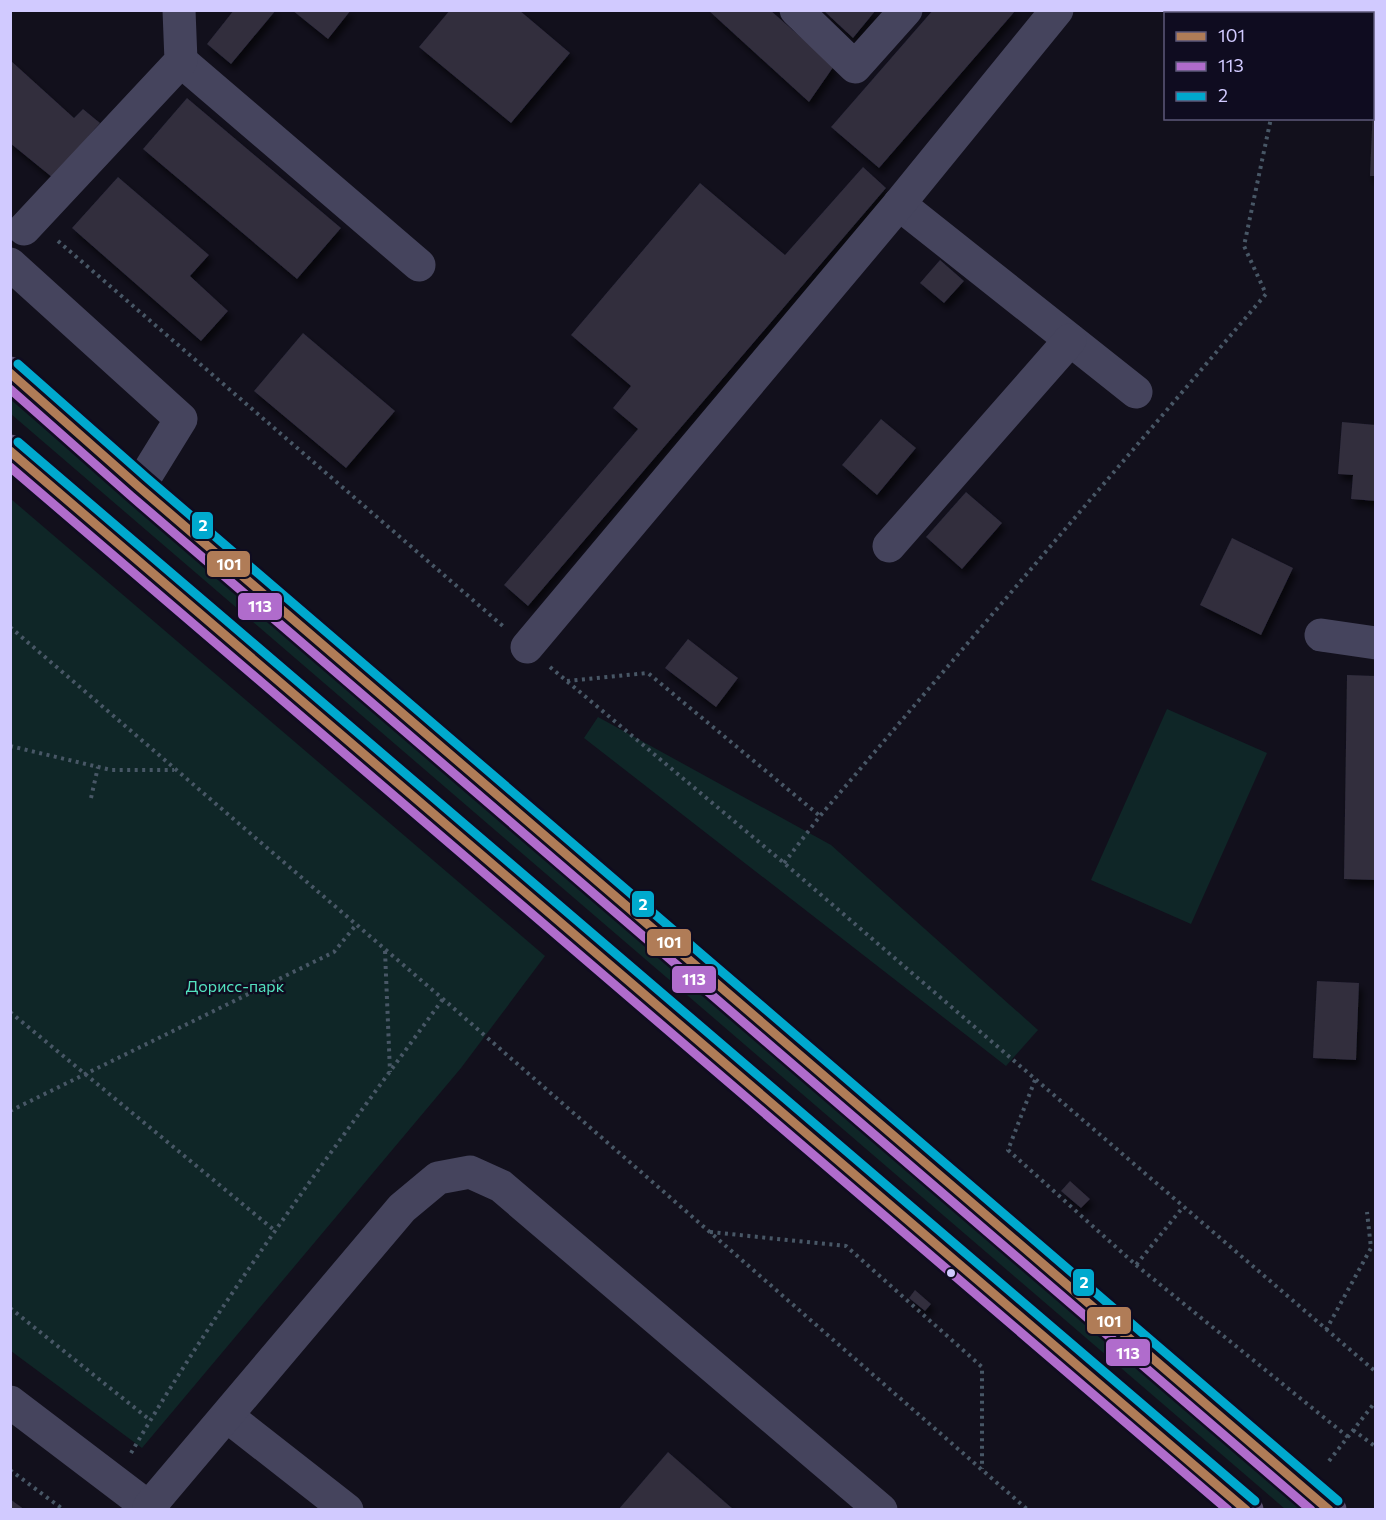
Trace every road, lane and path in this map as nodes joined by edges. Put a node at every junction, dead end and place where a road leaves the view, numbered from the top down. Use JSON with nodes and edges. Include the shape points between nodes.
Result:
{"nodes":[{"id":1,"x":179,"y":10,"type":"edge"},
{"id":2,"x":796,"y":10,"type":"edge"},
{"id":3,"x":906,"y":10,"type":"edge"},
{"id":4,"x":1057,"y":10,"type":"edge"},
{"id":5,"x":181,"y":61,"type":"junction"},
{"id":6,"x":1271,"y":120,"type":"edge"},
{"id":7,"x":899,"y":204,"type":"junction"},
{"id":8,"x":17,"y":223,"type":"edge"},
{"id":9,"x":10,"y":259,"type":"edge"},
{"id":10,"x":10,"y":264,"type":"edge"},
{"id":11,"x":419,"y":265,"type":"dead end"},
{"id":12,"x":1070,"y":340,"type":"junction"},
{"id":13,"x":10,"y":373,"type":"edge"},
{"id":14,"x":1136,"y":392,"type":"dead end"},
{"id":15,"x":10,"y":451,"type":"edge"},
{"id":16,"x":139,"y":488,"type":"junction"},
{"id":17,"x":889,"y":546,"type":"dead end"},
{"id":18,"x":10,"y":627,"type":"edge"},
{"id":19,"x":1321,"y":635,"type":"dead end"},
{"id":20,"x":1376,"y":643,"type":"edge"},
{"id":21,"x":527,"y":647,"type":"junction"},
{"id":22,"x":567,"y":681,"type":"junction"},
{"id":23,"x":10,"y":746,"type":"edge"},
{"id":24,"x":98,"y":767,"type":"junction"},
{"id":25,"x":174,"y":770,"type":"junction"},
{"id":26,"x":91,"y":798,"type":"dead end"},
{"id":27,"x":820,"y":816,"type":"junction"},
{"id":28,"x":784,"y":863,"type":"junction"},
{"id":29,"x":356,"y":925,"type":"junction"},
{"id":30,"x":385,"y":950,"type":"junction"},
{"id":31,"x":443,"y":999,"type":"junction"},
{"id":32,"x":10,"y":1012,"type":"edge"},
{"id":33,"x":390,"y":1072,"type":"junction"},
{"id":34,"x":87,"y":1074,"type":"junction"},
{"id":35,"x":1035,"y":1080,"type":"junction"},
{"id":36,"x":10,"y":1112,"type":"edge"},
{"id":37,"x":1183,"y":1208,"type":"junction"},
{"id":38,"x":1367,"y":1212,"type":"dead end"},
{"id":39,"x":274,"y":1230,"type":"junction"},
{"id":40,"x":710,"y":1232,"type":"junction"},
{"id":41,"x":1136,"y":1265,"type":"junction"},
{"id":42,"x":10,"y":1308,"type":"edge"},
{"id":43,"x":1326,"y":1330,"type":"junction"},
{"id":44,"x":1376,"y":1372,"type":"edge"},
{"id":45,"x":1376,"y":1401,"type":"edge"},
{"id":46,"x":10,"y":1402,"type":"edge"},
{"id":47,"x":227,"y":1416,"type":"junction"},
{"id":48,"x":1353,"y":1430,"type":"junction"},
{"id":49,"x":1348,"y":1437,"type":"junction"},
{"id":50,"x":1376,"y":1447,"type":"edge"},
{"id":51,"x":1329,"y":1461,"type":"dead end"},
{"id":52,"x":982,"y":1469,"type":"junction"},
{"id":53,"x":10,"y":1470,"type":"edge"},
{"id":54,"x":150,"y":1508,"type":"edge"},
{"id":55,"x":64,"y":1509,"type":"edge"},
{"id":56,"x":347,"y":1509,"type":"edge"},
{"id":57,"x":881,"y":1509,"type":"edge"},
{"id":58,"x":1028,"y":1509,"type":"edge"},
{"id":59,"x":1246,"y":1509,"type":"edge"},
{"id":60,"x":1330,"y":1509,"type":"edge"}],
"edges":[{"from":1,"to":5,"type":"street"},
{"from":2,"to":3,"type":"street","via":[[855,68]]},
{"from":4,"to":7,"type":"street"},
{"from":5,"to":8,"type":"street"},
{"from":5,"to":11,"type":"street"},
{"from":6,"to":27,"type":"path","via":[[1244,246],[1266,294]]},
{"from":7,"to":12,"type":"street"},
{"from":7,"to":21,"type":"street"},
{"from":8,"to":9,"type":"street"},
{"from":8,"to":21,"type":"path","via":[[51,235]]},
{"from":10,"to":16,"type":"street","via":[[181,419]]},
{"from":12,"to":14,"type":"street"},
{"from":12,"to":17,"type":"street"},
{"from":13,"to":16,"type":"main road"},
{"from":15,"to":59,"type":"main road"},
{"from":16,"to":60,"type":"main road"},
{"from":18,"to":25,"type":"path"},
{"from":19,"to":20,"type":"street"},
{"from":21,"to":22,"type":"path"},
{"from":22,"to":27,"type":"path","via":[[648,673]]},
{"from":22,"to":28,"type":"path"},
{"from":23,"to":24,"type":"path"},
{"from":24,"to":25,"type":"path"},
{"from":24,"to":26,"type":"path"},
{"from":25,"to":29,"type":"path"},
{"from":27,"to":28,"type":"path"},
{"from":28,"to":35,"type":"path"},
{"from":29,"to":30,"type":"path"},
{"from":29,"to":34,"type":"path","via":[[334,952]]},
{"from":30,"to":31,"type":"path"},
{"from":30,"to":33,"type":"path"},
{"from":31,"to":33,"type":"path"},
{"from":31,"to":40,"type":"path"},
{"from":32,"to":34,"type":"path"},
{"from":33,"to":39,"type":"path"},
{"from":34,"to":36,"type":"path"},
{"from":34,"to":39,"type":"path"},
{"from":35,"to":37,"type":"path"},
{"from":35,"to":41,"type":"path","via":[[1008,1150]]},
{"from":37,"to":41,"type":"path"},
{"from":37,"to":43,"type":"path"},
{"from":38,"to":43,"type":"path","via":[[1371,1248]]},
{"from":39,"to":42,"type":"path","via":[[150,1420]]},
{"from":40,"to":52,"type":"path"},
{"from":40,"to":52,"type":"path","via":[[846,1246],[982,1367]]},
{"from":41,"to":49,"type":"path"},
{"from":43,"to":44,"type":"path"},
{"from":45,"to":48,"type":"path"},
{"from":46,"to":54,"type":"street"},
{"from":47,"to":54,"type":"street"},
{"from":47,"to":56,"type":"street"},
{"from":47,"to":57,"type":"street","via":[[402,1208],[438,1178],[470,1172],[501,1186]]},
{"from":48,"to":49,"type":"path"},
{"from":48,"to":50,"type":"path"},
{"from":49,"to":51,"type":"path"},
{"from":52,"to":58,"type":"path"},
{"from":53,"to":55,"type":"path"}]}
